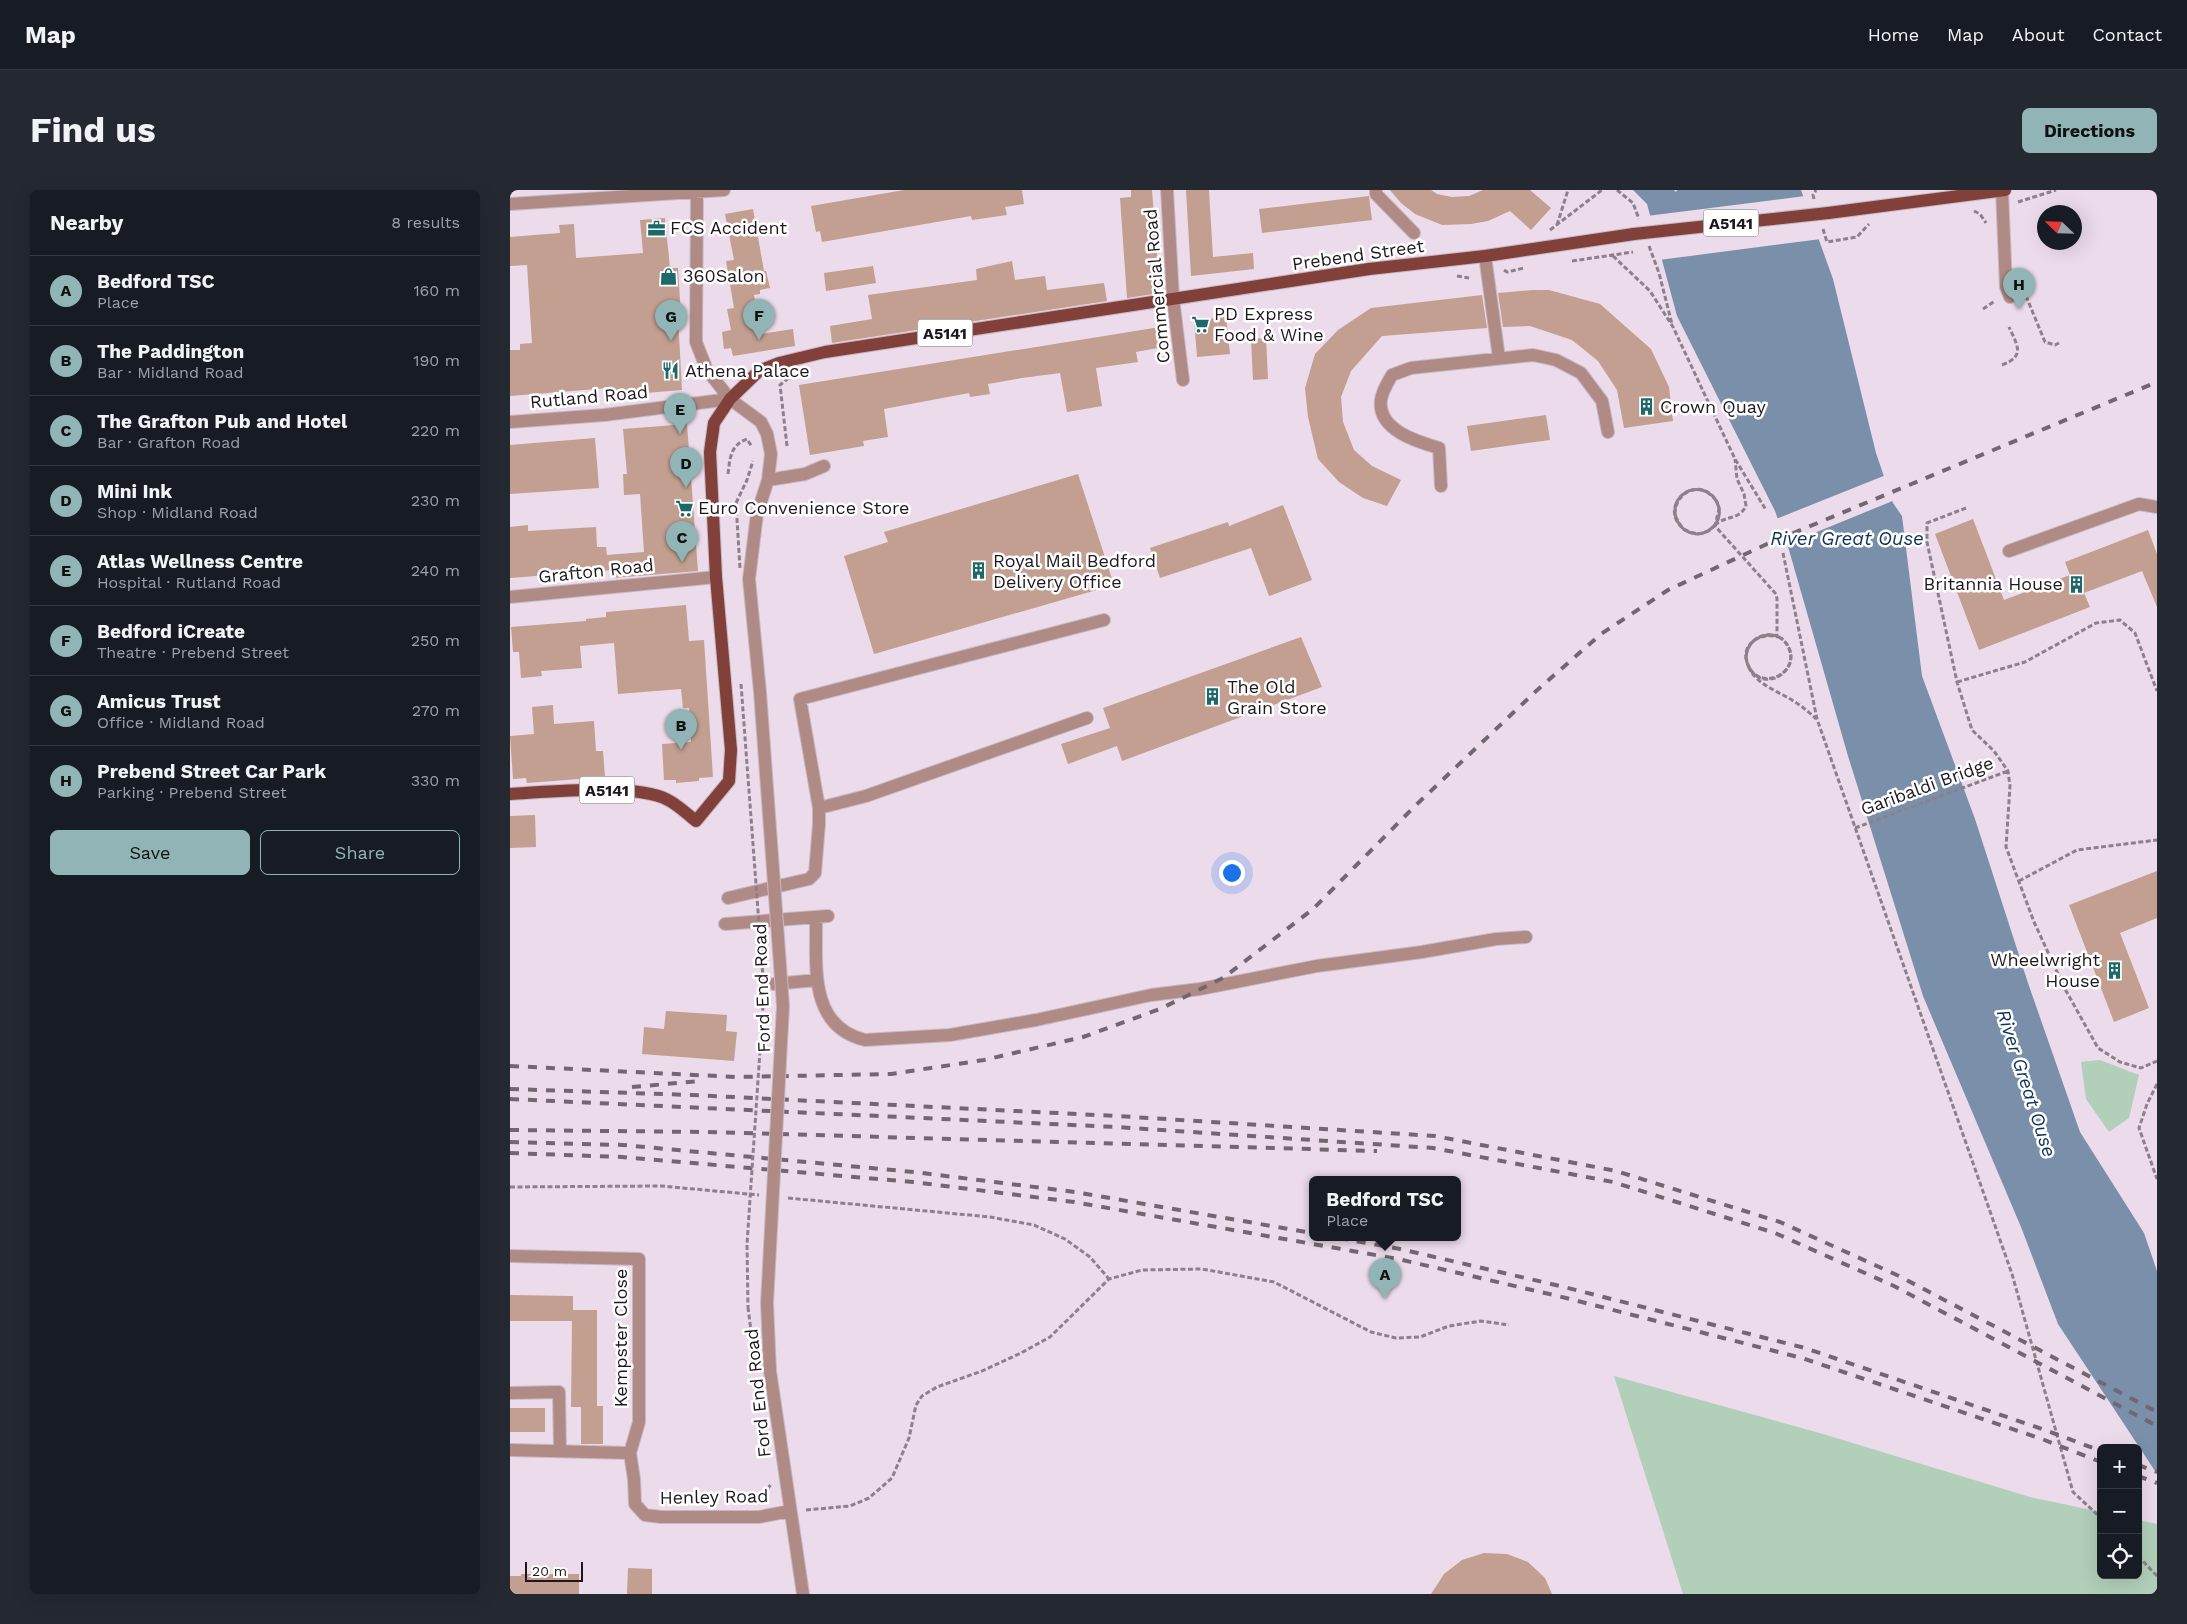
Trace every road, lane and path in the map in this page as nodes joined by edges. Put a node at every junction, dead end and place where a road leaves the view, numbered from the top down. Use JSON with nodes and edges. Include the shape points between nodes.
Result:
{"nodes":[{"id":1,"x":724,"y":190,"type":"edge"},
{"id":2,"x":1167,"y":190,"type":"edge"},
{"id":3,"x":1376,"y":190,"type":"edge"},
{"id":4,"x":1563,"y":190,"type":"edge"},
{"id":5,"x":1568,"y":190,"type":"edge"},
{"id":6,"x":1602,"y":190,"type":"edge"},
{"id":7,"x":1617,"y":190,"type":"edge"},
{"id":8,"x":2056,"y":190,"type":"edge"},
{"id":9,"x":697,"y":191,"type":"edge"},
{"id":10,"x":2004,"y":191,"type":"edge"},
{"id":11,"x":547,"y":195,"type":"edge"},
{"id":12,"x":1566,"y":195,"type":"junction"},
{"id":13,"x":2026,"y":200,"type":"junction"},
{"id":14,"x":2017,"y":203,"type":"dead end"},
{"id":15,"x":510,"y":204,"type":"edge"},
{"id":16,"x":2019,"y":207,"type":"dead end"},
{"id":17,"x":1873,"y":220,"type":"dead end"},
{"id":18,"x":1640,"y":221,"type":"dead end"},
{"id":19,"x":1557,"y":225,"type":"junction"},
{"id":20,"x":1414,"y":233,"type":"dead end"},
{"id":21,"x":1545,"y":233,"type":"dead end"},
{"id":22,"x":1640,"y":236,"type":"junction"},
{"id":23,"x":1827,"y":242,"type":"dead end"},
{"id":24,"x":1640,"y":251,"type":"dead end"},
{"id":25,"x":1485,"y":256,"type":"junction"},
{"id":26,"x":1530,"y":266,"type":"dead end"},
{"id":27,"x":1508,"y":272,"type":"dead end"},
{"id":28,"x":2024,"y":292,"type":"dead end"},
{"id":29,"x":2010,"y":297,"type":"dead end"},
{"id":30,"x":1173,"y":298,"type":"junction"},
{"id":31,"x":1672,"y":327,"type":"junction"},
{"id":32,"x":2009,"y":327,"type":"dead end"},
{"id":33,"x":2059,"y":343,"type":"dead end"},
{"id":34,"x":1499,"y":358,"type":"junction"},
{"id":35,"x":2002,"y":365,"type":"dead end"},
{"id":36,"x":792,"y":374,"type":"dead end"},
{"id":37,"x":1183,"y":380,"type":"dead end"},
{"id":38,"x":730,"y":399,"type":"junction"},
{"id":39,"x":510,"y":422,"type":"edge"},
{"id":40,"x":1608,"y":432,"type":"dead end"},
{"id":41,"x":788,"y":454,"type":"dead end"},
{"id":42,"x":1735,"y":459,"type":"junction"},
{"id":43,"x":824,"y":466,"type":"dead end"},
{"id":44,"x":728,"y":480,"type":"dead end"},
{"id":45,"x":768,"y":480,"type":"junction"},
{"id":46,"x":1441,"y":486,"type":"dead end"},
{"id":47,"x":736,"y":503,"type":"dead end"},
{"id":48,"x":2157,"y":507,"type":"edge"},
{"id":49,"x":1966,"y":508,"type":"dead end"},
{"id":50,"x":1766,"y":510,"type":"dead end"},
{"id":51,"x":1704,"y":526,"type":"junction"},
{"id":52,"x":2010,"y":551,"type":"dead end"},
{"id":53,"x":1782,"y":553,"type":"dead end"},
{"id":54,"x":716,"y":577,"type":"junction"},
{"id":55,"x":510,"y":597,"type":"edge"},
{"id":56,"x":1104,"y":620,"type":"dead end"},
{"id":57,"x":1778,"y":641,"type":"junction"},
{"id":58,"x":1753,"y":673,"type":"junction"},
{"id":59,"x":741,"y":679,"type":"dead end"},
{"id":60,"x":1956,"y":682,"type":"junction"},
{"id":61,"x":2157,"y":691,"type":"edge"},
{"id":62,"x":1087,"y":718,"type":"dead end"},
{"id":63,"x":1817,"y":719,"type":"junction"},
{"id":64,"x":2008,"y":770,"type":"junction"},
{"id":65,"x":510,"y":794,"type":"edge"},
{"id":66,"x":818,"y":808,"type":"junction"},
{"id":67,"x":1855,"y":828,"type":"junction"},
{"id":68,"x":2157,"y":840,"type":"edge"},
{"id":69,"x":2019,"y":881,"type":"junction"},
{"id":70,"x":728,"y":898,"type":"dead end"},
{"id":71,"x":725,"y":924,"type":"dead end"},
{"id":72,"x":1526,"y":937,"type":"dead end"},
{"id":73,"x":817,"y":980,"type":"junction"},
{"id":74,"x":774,"y":984,"type":"dead end"},
{"id":75,"x":2157,"y":1061,"type":"edge"},
{"id":76,"x":2157,"y":1084,"type":"edge"},
{"id":77,"x":2157,"y":1179,"type":"edge"},
{"id":78,"x":510,"y":1187,"type":"edge"},
{"id":79,"x":768,"y":1196,"type":"dead end"},
{"id":80,"x":787,"y":1198,"type":"dead end"},
{"id":81,"x":510,"y":1256,"type":"edge"},
{"id":82,"x":1109,"y":1279,"type":"junction"},
{"id":83,"x":748,"y":1307,"type":"dead end"},
{"id":84,"x":1508,"y":1325,"type":"dead end"},
{"id":85,"x":510,"y":1392,"type":"edge"},
{"id":86,"x":510,"y":1450,"type":"edge"},
{"id":87,"x":560,"y":1451,"type":"junction"},
{"id":88,"x":630,"y":1453,"type":"junction"},
{"id":89,"x":790,"y":1511,"type":"junction"},
{"id":90,"x":2097,"y":1514,"type":"edge"},
{"id":91,"x":2142,"y":1560,"type":"edge"},
{"id":92,"x":2157,"y":1576,"type":"edge"},
{"id":93,"x":803,"y":1594,"type":"edge"}],
"edges":[{"from":1,"to":9,"type":"street"},
{"from":2,"to":30,"type":"street","name":"Commercial Road"},
{"from":3,"to":20,"type":"street","via":[[1376,194]]},
{"from":4,"to":12,"type":"path"},
{"from":5,"to":12,"type":"path"},
{"from":6,"to":19,"type":"path"},
{"from":7,"to":18,"type":"path","via":[[1633,203]]},
{"from":8,"to":13,"type":"path"},
{"from":9,"to":11,"type":"street"},
{"from":9,"to":38,"type":"street","name":"Ford End Road","via":[[696,342],[707,370]]},
{"from":10,"to":22,"type":"main road","name":"Prebend Street","number":"A5141","bridge":true},
{"from":10,"to":29,"type":"street","via":[[2006,287]]},
{"from":11,"to":15,"type":"street"},
{"from":12,"to":19,"type":"path"},
{"from":13,"to":14,"type":"path"},
{"from":13,"to":16,"type":"path"},
{"from":17,"to":23,"type":"path","via":[[1857,237]]},
{"from":19,"to":21,"type":"path"},
{"from":22,"to":25,"type":"main road","name":"Prebend Street","number":"A5141"},
{"from":22,"to":31,"type":"path","via":[[1659,273]]},
{"from":24,"to":31,"type":"path","via":[[1613,256],[1650,292]]},
{"from":25,"to":30,"type":"main road","name":"Prebend Street","number":"A5141","via":[[1368,269]]},
{"from":25,"to":34,"type":"street"},
{"from":26,"to":27,"type":"path"},
{"from":28,"to":33,"type":"path","via":[[2044,342]]},
{"from":30,"to":37,"type":"street","name":"Commercial Road"},
{"from":30,"to":38,"type":"main road","name":"Prebend Street","number":"A5141","via":[[825,352],[759,371]]},
{"from":31,"to":42,"type":"path"},
{"from":32,"to":35,"type":"path","via":[[2018,355]]},
{"from":34,"to":40,"type":"street","via":[[1532,354],[1556,360],[1581,373],[1602,400]]},
{"from":34,"to":46,"type":"street","via":[[1410,368],[1392,375],[1386,387],[1381,401],[1386,421],[1410,439],[1439,448]]},
{"from":36,"to":41,"type":"path","via":[[780,385]]},
{"from":38,"to":39,"type":"street","name":"Rutland Road","via":[[604,415]]},
{"from":38,"to":45,"type":"street","name":"Ford End Road","via":[[761,422],[767,434],[771,454]]},
{"from":38,"to":54,"type":"main road","number":"A5141","via":[[714,423],[710,452]]},
{"from":42,"to":50,"type":"path"},
{"from":42,"to":51,"type":"path","via":[[1737,479],[1746,506],[1740,515]]},
{"from":43,"to":45,"type":"street","via":[[805,474]]},
{"from":44,"to":47,"type":"path","via":[[732,450],[747,439],[756,452]]},
{"from":45,"to":89,"type":"street","name":"Ford End Road","bridge":true,"via":[[757,514],[749,579],[783,1006],[767,1303],[770,1371]]},
{"from":48,"to":52,"type":"street","via":[[2139,504]]},
{"from":49,"to":60,"type":"path","via":[[1927,523],[1927,542]]},
{"from":51,"to":51,"type":"path","bridge":true,"via":[[1715,498],[1696,489],[1680,499],[1677,522]]},
{"from":51,"to":57,"type":"path","bridge":true,"via":[[1715,526],[1776,594]]},
{"from":53,"to":63,"type":"path"},
{"from":54,"to":55,"type":"street","name":"Grafton Road"},
{"from":54,"to":65,"type":"main road","number":"A5141","via":[[731,750],[728,781],[696,821],[668,800],[650,794],[614,790]]},
{"from":56,"to":66,"type":"street","via":[[800,699]]},
{"from":57,"to":58,"type":"path","bridge":true,"via":[[1748,654]]},
{"from":57,"to":58,"type":"path","bridge":true,"via":[[1787,669],[1779,676],[1765,679]]},
{"from":58,"to":63,"type":"path","via":[[1770,689],[1796,702]]},
{"from":59,"to":83,"type":"path","bridge":true,"via":[[764,991],[748,1235]]},
{"from":60,"to":61,"type":"path","via":[[2025,662],[2096,623],[2120,620],[2135,633]]},
{"from":60,"to":64,"type":"path","via":[[1972,730]]},
{"from":62,"to":66,"type":"street","via":[[866,796]]},
{"from":63,"to":67,"type":"path"},
{"from":64,"to":67,"type":"path","name":"Garibaldi Bridge"},
{"from":64,"to":69,"type":"path","via":[[2006,847]]},
{"from":66,"to":70,"type":"street","via":[[820,824],[815,873],[809,880]]},
{"from":67,"to":90,"type":"path","via":[[2012,1274],[2072,1492]]},
{"from":68,"to":69,"type":"path","via":[[2076,850]]},
{"from":69,"to":75,"type":"path","via":[[2034,922],[2098,1048],[2120,1062],[2141,1068]]},
{"from":71,"to":73,"type":"street","via":[[822,916]]},
{"from":72,"to":73,"type":"street","via":[[1317,966],[960,1033],[884,1040],[858,1038],[841,1030],[826,1011]]},
{"from":73,"to":74,"type":"street"},
{"from":76,"to":77,"type":"path","via":[[2139,1128]]},
{"from":78,"to":79,"type":"path","via":[[661,1186]]},
{"from":80,"to":82,"type":"path","via":[[990,1217],[1034,1225],[1065,1239],[1090,1257]]},
{"from":81,"to":88,"type":"street","name":"Kempster Close","via":[[639,1259],[639,1422]]},
{"from":82,"to":84,"type":"path","via":[[1142,1270],[1202,1269],[1274,1282],[1371,1332],[1396,1338],[1420,1337],[1449,1326],[1481,1321]]},
{"from":82,"to":89,"type":"path","via":[[1050,1337],[922,1396],[916,1405],[908,1438],[892,1478],[869,1498],[850,1506]]},
{"from":85,"to":87,"type":"street","via":[[559,1392]]},
{"from":86,"to":87,"type":"street"},
{"from":87,"to":88,"type":"street"},
{"from":88,"to":89,"type":"street","name":"Henley Road","via":[[635,1504],[645,1515],[759,1517]]},
{"from":89,"to":93,"type":"street","name":"Ford End Road"},
{"from":91,"to":92,"type":"path"}]}
